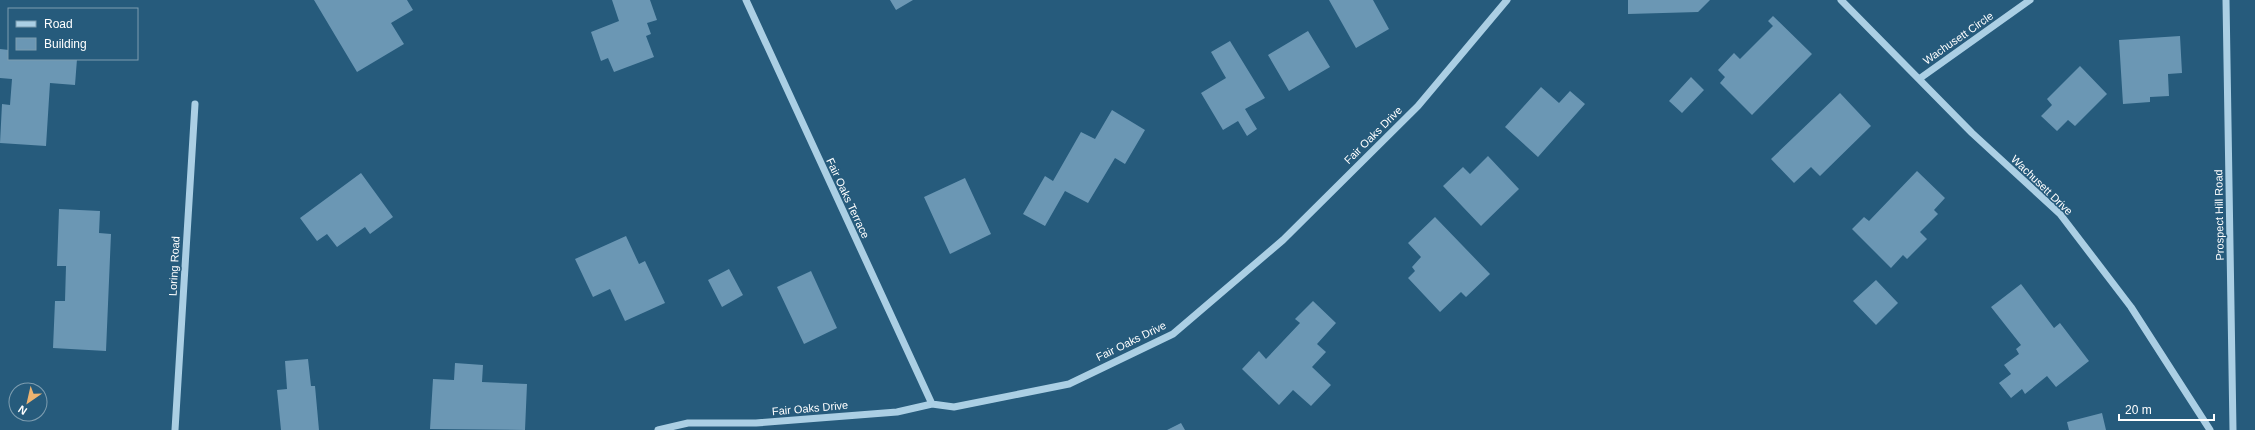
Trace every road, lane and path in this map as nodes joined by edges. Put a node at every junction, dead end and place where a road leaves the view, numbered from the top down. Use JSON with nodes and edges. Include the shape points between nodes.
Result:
{"nodes":[{"id":1,"x":746,"y":0,"type":"edge"},
{"id":2,"x":1507,"y":0,"type":"edge"},
{"id":3,"x":1841,"y":0,"type":"edge"},
{"id":4,"x":2030,"y":0,"type":"edge"},
{"id":5,"x":2226,"y":0,"type":"edge"},
{"id":6,"x":1919,"y":79,"type":"junction"},
{"id":7,"x":195,"y":104,"type":"dead end"},
{"id":8,"x":932,"y":404,"type":"junction"},
{"id":9,"x":175,"y":430,"type":"edge"},
{"id":10,"x":658,"y":430,"type":"edge"},
{"id":11,"x":2210,"y":430,"type":"edge"},
{"id":12,"x":2233,"y":430,"type":"edge"}],
"edges":[{"from":1,"to":8,"type":"street","name":"Fair Oaks Terrace"},
{"from":2,"to":8,"type":"street","name":"Fair Oaks Drive","via":[[1412,112],[1283,240],[1173,334],[1069,384],[954,407]]},
{"from":3,"to":6,"type":"street","name":"Wachusett Drive"},
{"from":4,"to":6,"type":"street","name":"Wachusett Circle"},
{"from":5,"to":12,"type":"street","name":"Prospect Hill Road"},
{"from":6,"to":11,"type":"street","name":"Wachusett Drive","via":[[1972,133],[2060,214],[2130,307]]},
{"from":7,"to":9,"type":"street","name":"Loring Road"},
{"from":8,"to":10,"type":"street","name":"Fair Oaks Drive","via":[[897,412],[756,423],[688,423]]}]}
